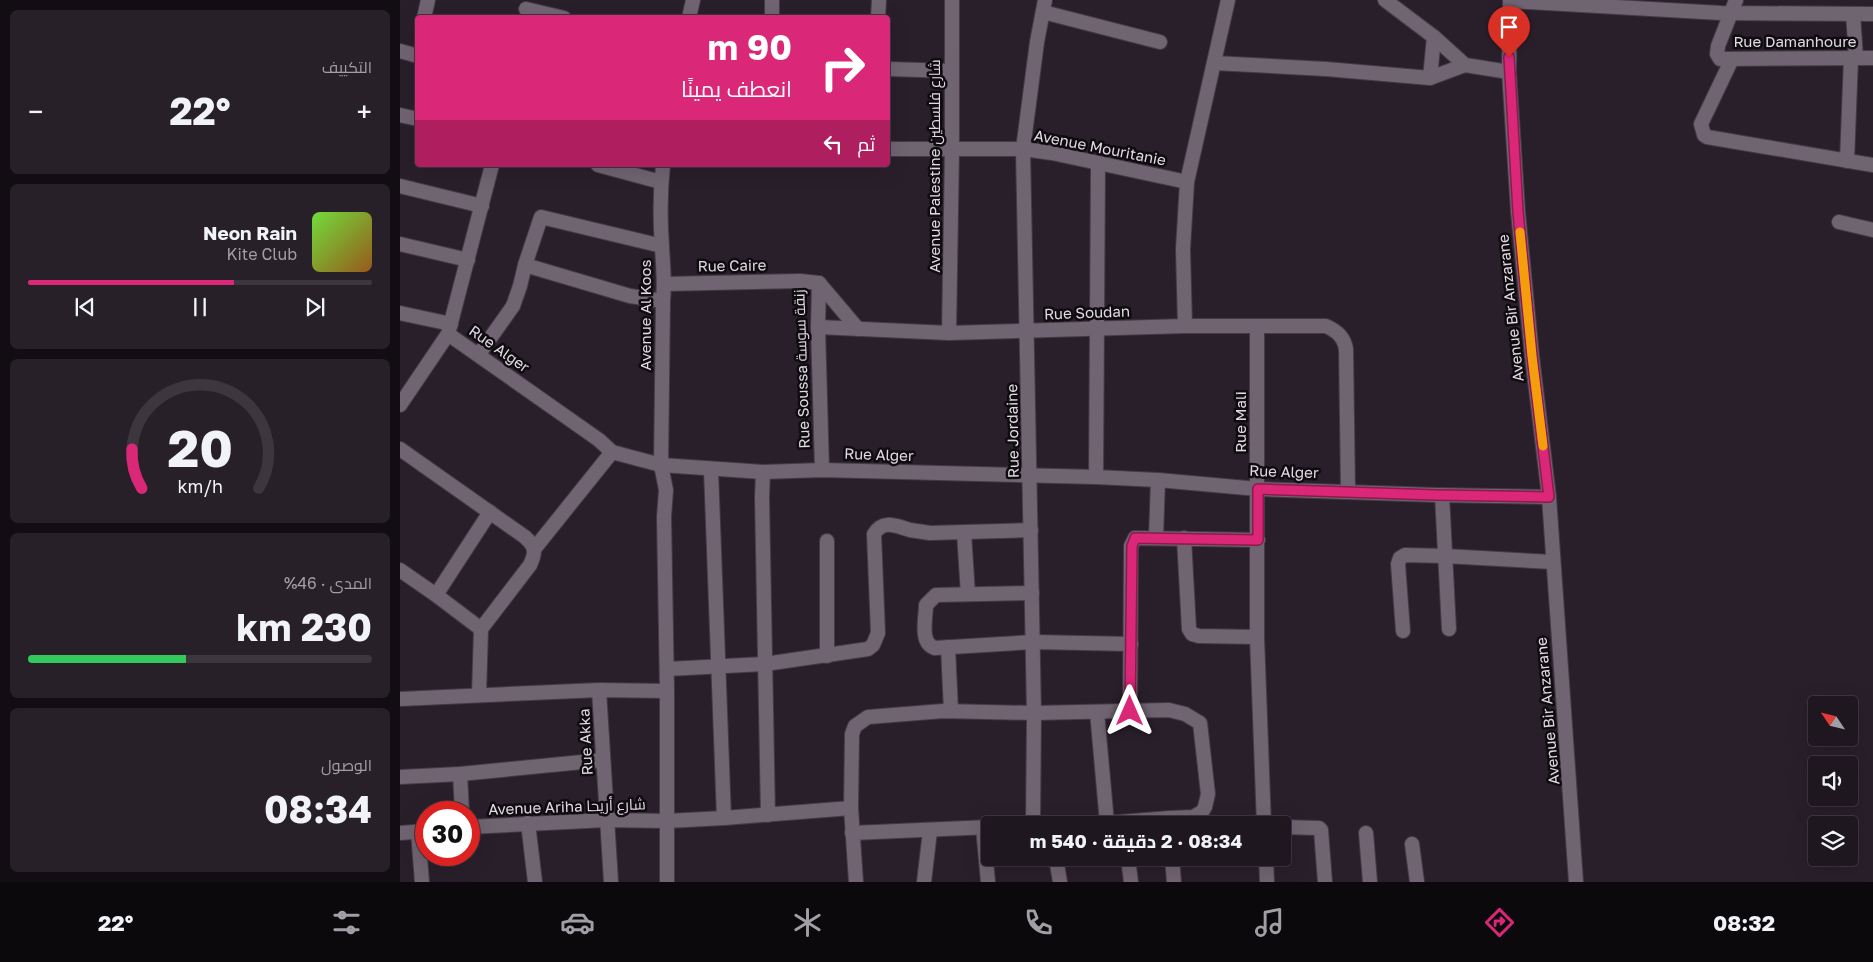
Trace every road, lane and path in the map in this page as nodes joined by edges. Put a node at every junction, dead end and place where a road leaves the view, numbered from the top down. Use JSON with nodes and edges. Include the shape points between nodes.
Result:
{"nodes":[{"id":1,"x":428,"y":0,"type":"edge"},
{"id":2,"x":693,"y":0,"type":"edge"},
{"id":3,"x":772,"y":0,"type":"edge"},
{"id":4,"x":879,"y":0,"type":"edge"},
{"id":5,"x":952,"y":0,"type":"edge"},
{"id":6,"x":1228,"y":0,"type":"edge"},
{"id":7,"x":1510,"y":0,"type":"edge"},
{"id":8,"x":1736,"y":0,"type":"edge"},
{"id":9,"x":1388,"y":1,"type":"edge"},
{"id":10,"x":1044,"y":6,"type":"edge"},
{"id":11,"x":526,"y":9,"type":"edge"},
{"id":12,"x":1730,"y":13,"type":"junction"},
{"id":13,"x":1853,"y":14,"type":"junction"},
{"id":14,"x":1873,"y":14,"type":"edge"},
{"id":15,"x":425,"y":15,"type":"edge"},
{"id":16,"x":551,"y":15,"type":"edge"},
{"id":17,"x":690,"y":15,"type":"edge"},
{"id":18,"x":772,"y":15,"type":"edge"},
{"id":19,"x":878,"y":15,"type":"edge"},
{"id":20,"x":1434,"y":37,"type":"junction"},
{"id":21,"x":1160,"y":42,"type":"dead end"},
{"id":22,"x":400,"y":51,"type":"edge"},
{"id":23,"x":415,"y":52,"type":"edge"},
{"id":24,"x":1853,"y":58,"type":"junction"},
{"id":25,"x":1873,"y":58,"type":"edge"},
{"id":26,"x":1732,"y":59,"type":"junction"},
{"id":27,"x":1214,"y":63,"type":"junction"},
{"id":28,"x":1465,"y":65,"type":"junction"},
{"id":29,"x":890,"y":68,"type":"edge"},
{"id":30,"x":952,"y":71,"type":"junction"},
{"id":31,"x":1509,"y":72,"type":"junction"},
{"id":32,"x":1430,"y":78,"type":"junction"},
{"id":33,"x":400,"y":115,"type":"edge"},
{"id":34,"x":415,"y":118,"type":"edge"},
{"id":35,"x":890,"y":149,"type":"edge"},
{"id":36,"x":952,"y":149,"type":"junction"},
{"id":37,"x":1023,"y":149,"type":"junction"},
{"id":38,"x":1847,"y":161,"type":"junction"},
{"id":39,"x":1098,"y":163,"type":"junction"},
{"id":40,"x":1873,"y":165,"type":"edge"},
{"id":41,"x":492,"y":167,"type":"edge"},
{"id":42,"x":605,"y":167,"type":"edge"},
{"id":43,"x":663,"y":167,"type":"edge"},
{"id":44,"x":661,"y":182,"type":"junction"},
{"id":45,"x":1187,"y":182,"type":"junction"},
{"id":46,"x":400,"y":186,"type":"edge"},
{"id":47,"x":482,"y":206,"type":"junction"},
{"id":48,"x":1839,"y":222,"type":"dead end"},
{"id":49,"x":1873,"y":230,"type":"edge"},
{"id":50,"x":400,"y":244,"type":"edge"},
{"id":51,"x":662,"y":246,"type":"junction"},
{"id":52,"x":468,"y":260,"type":"junction"},
{"id":53,"x":525,"y":265,"type":"junction"},
{"id":54,"x":800,"y":281,"type":"joint"},
{"id":55,"x":818,"y":283,"type":"junction"},
{"id":56,"x":665,"y":284,"type":"junction"},
{"id":57,"x":663,"y":301,"type":"junction"},
{"id":58,"x":400,"y":313,"type":"edge"},
{"id":59,"x":1185,"y":326,"type":"junction"},
{"id":60,"x":1257,"y":326,"type":"junction"},
{"id":61,"x":818,"y":327,"type":"junction"},
{"id":62,"x":1096,"y":328,"type":"junction"},
{"id":63,"x":450,"y":329,"type":"junction"},
{"id":64,"x":858,"y":329,"type":"junction"},
{"id":65,"x":1027,"y":332,"type":"junction"},
{"id":66,"x":949,"y":333,"type":"junction"},
{"id":67,"x":479,"y":354,"type":"junction"},
{"id":68,"x":400,"y":405,"type":"edge"},
{"id":69,"x":400,"y":449,"type":"edge"},
{"id":70,"x":612,"y":452,"type":"junction"},
{"id":71,"x":661,"y":465,"type":"junction"},
{"id":72,"x":711,"y":470,"type":"junction"},
{"id":73,"x":822,"y":470,"type":"junction"},
{"id":74,"x":763,"y":472,"type":"junction"},
{"id":75,"x":1030,"y":476,"type":"junction"},
{"id":76,"x":1096,"y":477,"type":"junction"},
{"id":77,"x":1158,"y":480,"type":"junction"},
{"id":78,"x":1258,"y":489,"type":"junction"},
{"id":79,"x":1348,"y":491,"type":"junction"},
{"id":80,"x":1442,"y":495,"type":"junction"},
{"id":81,"x":1549,"y":497,"type":"junction"},
{"id":82,"x":490,"y":512,"type":"junction"},
{"id":83,"x":1031,"y":530,"type":"junction"},
{"id":84,"x":964,"y":533,"type":"junction"},
{"id":85,"x":1156,"y":537,"type":"junction"},
{"id":86,"x":1184,"y":538,"type":"junction"},
{"id":87,"x":1258,"y":540,"type":"junction"},
{"id":88,"x":827,"y":541,"type":"dead end"},
{"id":89,"x":535,"y":548,"type":"junction"},
{"id":90,"x":1445,"y":556,"type":"junction"},
{"id":91,"x":1553,"y":562,"type":"junction"},
{"id":92,"x":400,"y":570,"type":"edge"},
{"id":93,"x":1032,"y":593,"type":"junction"},
{"id":94,"x":968,"y":594,"type":"junction"},
{"id":95,"x":436,"y":595,"type":"junction"},
{"id":96,"x":1449,"y":629,"type":"dead end"},
{"id":97,"x":480,"y":630,"type":"junction"},
{"id":98,"x":1403,"y":631,"type":"dead end"},
{"id":99,"x":1257,"y":637,"type":"junction"},
{"id":100,"x":1033,"y":642,"type":"junction"},
{"id":101,"x":1131,"y":644,"type":"junction"},
{"id":102,"x":948,"y":647,"type":"junction"},
{"id":103,"x":827,"y":656,"type":"junction"},
{"id":104,"x":765,"y":664,"type":"junction"},
{"id":105,"x":718,"y":666,"type":"junction"},
{"id":106,"x":667,"y":669,"type":"junction"},
{"id":107,"x":600,"y":690,"type":"junction"},
{"id":108,"x":667,"y":691,"type":"junction"},
{"id":109,"x":479,"y":695,"type":"junction"},
{"id":110,"x":400,"y":700,"type":"edge"},
{"id":111,"x":951,"y":711,"type":"junction"},
{"id":112,"x":1130,"y":711,"type":"junction"},
{"id":113,"x":1034,"y":712,"type":"junction"},
{"id":114,"x":1097,"y":712,"type":"junction"},
{"id":115,"x":603,"y":760,"type":"junction"},
{"id":116,"x":460,"y":774,"type":"junction"},
{"id":117,"x":400,"y":777,"type":"edge"},
{"id":118,"x":461,"y":801,"type":"edge"},
{"id":119,"x":851,"y":808,"type":"junction"},
{"id":120,"x":768,"y":815,"type":"junction"},
{"id":121,"x":1028,"y":816,"type":"edge"},
{"id":122,"x":1106,"y":816,"type":"edge"},
{"id":123,"x":1194,"y":816,"type":"edge"},
{"id":124,"x":1264,"y":816,"type":"edge"},
{"id":125,"x":724,"y":818,"type":"junction"},
{"id":126,"x":606,"y":820,"type":"junction"},
{"id":127,"x":667,"y":821,"type":"junction"},
{"id":128,"x":528,"y":823,"type":"junction"},
{"id":129,"x":480,"y":826,"type":"edge"},
{"id":130,"x":981,"y":827,"type":"edge"},
{"id":131,"x":1291,"y":827,"type":"edge"},
{"id":132,"x":930,"y":831,"type":"junction"},
{"id":133,"x":415,"y":832,"type":"edge"},
{"id":134,"x":400,"y":833,"type":"edge"},
{"id":135,"x":852,"y":833,"type":"junction"},
{"id":136,"x":1366,"y":833,"type":"dead end"},
{"id":137,"x":1412,"y":844,"type":"dead end"},
{"id":138,"x":422,"y":866,"type":"edge"},
{"id":139,"x":988,"y":866,"type":"edge"},
{"id":140,"x":1057,"y":866,"type":"edge"},
{"id":141,"x":1129,"y":866,"type":"edge"},
{"id":142,"x":1173,"y":866,"type":"edge"},
{"id":143,"x":1266,"y":866,"type":"edge"},
{"id":144,"x":422,"y":882,"type":"edge"},
{"id":145,"x":535,"y":882,"type":"edge"},
{"id":146,"x":611,"y":882,"type":"edge"},
{"id":147,"x":667,"y":882,"type":"edge"},
{"id":148,"x":856,"y":882,"type":"edge"},
{"id":149,"x":924,"y":882,"type":"edge"},
{"id":150,"x":988,"y":882,"type":"edge"},
{"id":151,"x":1060,"y":882,"type":"edge"},
{"id":152,"x":1130,"y":882,"type":"edge"},
{"id":153,"x":1174,"y":882,"type":"edge"},
{"id":154,"x":1267,"y":882,"type":"edge"},
{"id":155,"x":1325,"y":882,"type":"edge"},
{"id":156,"x":1370,"y":882,"type":"edge"},
{"id":157,"x":1417,"y":882,"type":"edge"},
{"id":158,"x":1576,"y":882,"type":"edge"}],
"edges":[{"from":1,"to":15,"type":"street"},
{"from":2,"to":17,"type":"street"},
{"from":3,"to":18,"type":"street"},
{"from":4,"to":19,"type":"street"},
{"from":5,"to":30,"type":"street","name":"Avenue Palestine شارع فلسطين"},
{"from":6,"to":27,"type":"street"},
{"from":7,"to":12,"type":"street"},
{"from":7,"to":31,"type":"street","name":"Avenue Bir Anzarane"},
{"from":8,"to":12,"type":"street","name":"Rue Damanhoure"},
{"from":9,"to":20,"type":"street"},
{"from":10,"to":21,"type":"street"},
{"from":10,"to":37,"type":"street","name":"Rue Jordaine"},
{"from":11,"to":16,"type":"street"},
{"from":12,"to":13,"type":"street"},
{"from":12,"to":26,"type":"street","name":"Rue Damanhoure","via":[[1717,51],[1720,58]]},
{"from":13,"to":14,"type":"street"},
{"from":13,"to":24,"type":"street"},
{"from":20,"to":28,"type":"street"},
{"from":20,"to":32,"type":"street"},
{"from":22,"to":23,"type":"street"},
{"from":24,"to":25,"type":"street","name":"Rue Damanhoure"},
{"from":24,"to":26,"type":"street","name":"Rue Damanhoure"},
{"from":24,"to":38,"type":"street"},
{"from":26,"to":38,"type":"street","via":[[1702,124],[1704,135]]},
{"from":27,"to":32,"type":"street"},
{"from":27,"to":45,"type":"street"},
{"from":28,"to":31,"type":"street"},
{"from":28,"to":32,"type":"street"},
{"from":29,"to":30,"type":"street"},
{"from":30,"to":36,"type":"street","name":"Avenue Palestine شارع فلسطين"},
{"from":31,"to":81,"type":"street","name":"Avenue Bir Anzarane","via":[[1519,221]]},
{"from":33,"to":34,"type":"street"},
{"from":35,"to":36,"type":"street","name":"Avenue Mouritanie"},
{"from":36,"to":37,"type":"street","name":"Avenue Mouritanie"},
{"from":36,"to":66,"type":"street","name":"Avenue Palestine شارع فلسطين"},
{"from":37,"to":39,"type":"street","name":"Avenue Mouritanie"},
{"from":37,"to":65,"type":"street","name":"Rue Jordaine"},
{"from":38,"to":40,"type":"street"},
{"from":39,"to":45,"type":"street","name":"Avenue Mouritanie"},
{"from":39,"to":62,"type":"street"},
{"from":41,"to":47,"type":"street"},
{"from":42,"to":44,"type":"street"},
{"from":43,"to":44,"type":"street","name":"Avenue Al Koos"},
{"from":44,"to":51,"type":"street","name":"Avenue Al Koos"},
{"from":45,"to":59,"type":"street","via":[[1183,248]]},
{"from":46,"to":47,"type":"street"},
{"from":47,"to":52,"type":"street"},
{"from":48,"to":49,"type":"street"},
{"from":50,"to":52,"type":"street"},
{"from":51,"to":53,"type":"street","via":[[540,217]]},
{"from":51,"to":56,"type":"street","name":"Avenue Al Koos"},
{"from":52,"to":63,"type":"street"},
{"from":53,"to":57,"type":"street","via":[[630,296]]},
{"from":53,"to":67,"type":"street","via":[[513,306]]},
{"from":54,"to":55,"type":"street","name":"Rue Soussa زنقة سوسة"},
{"from":54,"to":56,"type":"street","name":"Rue Caire"},
{"from":55,"to":61,"type":"street","name":"Rue Soussa زنقة سوسة"},
{"from":55,"to":64,"type":"street"},
{"from":56,"to":57,"type":"street","name":"Avenue Al Koos"},
{"from":57,"to":71,"type":"street","name":"Avenue Al Koos"},
{"from":58,"to":63,"type":"street"},
{"from":59,"to":60,"type":"street","name":"Rue Soudan"},
{"from":59,"to":62,"type":"street","name":"Rue Soudan"},
{"from":60,"to":78,"type":"street","name":"Rue Mali"},
{"from":60,"to":79,"type":"street","name":"Rue Soudan","via":[[1326,326],[1345,342]]},
{"from":61,"to":64,"type":"street","name":"Rue Soudan"},
{"from":61,"to":73,"type":"street","name":"Rue Soussa زنقة سوسة"},
{"from":62,"to":65,"type":"street","name":"Rue Soudan"},
{"from":62,"to":76,"type":"street"},
{"from":63,"to":67,"type":"street","name":"Rue Alger"},
{"from":63,"to":68,"type":"street"},
{"from":64,"to":66,"type":"street","name":"Rue Soudan"},
{"from":65,"to":66,"type":"street","name":"Rue Soudan"},
{"from":65,"to":75,"type":"street","name":"Rue Jordaine"},
{"from":67,"to":70,"type":"street","name":"Rue Alger"},
{"from":69,"to":82,"type":"street"},
{"from":70,"to":71,"type":"street","name":"Rue Alger"},
{"from":70,"to":89,"type":"street"},
{"from":71,"to":72,"type":"street","name":"Rue Alger"},
{"from":71,"to":106,"type":"street","name":"Avenue Al Koos","via":[[666,490]]},
{"from":72,"to":74,"type":"street","name":"Rue Alger"},
{"from":72,"to":105,"type":"street"},
{"from":73,"to":74,"type":"street","name":"Rue Alger"},
{"from":73,"to":75,"type":"street","name":"Rue Alger"},
{"from":74,"to":104,"type":"street"},
{"from":75,"to":76,"type":"street","name":"Rue Alger"},
{"from":75,"to":83,"type":"street","name":"Rue Jordaine"},
{"from":76,"to":77,"type":"street","name":"Rue Alger"},
{"from":77,"to":78,"type":"street","name":"Rue Alger"},
{"from":77,"to":85,"type":"street"},
{"from":78,"to":79,"type":"street","name":"Rue Alger"},
{"from":78,"to":87,"type":"street","name":"Rue Mali"},
{"from":79,"to":80,"type":"street","name":"Rue Alger"},
{"from":80,"to":81,"type":"street","name":"Rue Alger"},
{"from":80,"to":90,"type":"street"},
{"from":81,"to":91,"type":"street","name":"Avenue Bir Anzarane"},
{"from":82,"to":89,"type":"street"},
{"from":82,"to":95,"type":"street"},
{"from":83,"to":84,"type":"street"},
{"from":83,"to":93,"type":"street","name":"Rue Jordaine"},
{"from":84,"to":94,"type":"street"},
{"from":84,"to":103,"type":"street","via":[[914,531],[890,524],[877,529],[874,534],[876,639],[868,649]]},
{"from":85,"to":86,"type":"street"},
{"from":85,"to":101,"type":"street","via":[[1132,541]]},
{"from":86,"to":87,"type":"street"},
{"from":86,"to":99,"type":"street","via":[[1189,629],[1192,634]]},
{"from":87,"to":99,"type":"street","name":"Rue Mali"},
{"from":88,"to":103,"type":"street"},
{"from":89,"to":97,"type":"street","via":[[530,565]]},
{"from":90,"to":91,"type":"street"},
{"from":90,"to":96,"type":"street"},
{"from":90,"to":98,"type":"street","via":[[1405,555],[1400,558]]},
{"from":91,"to":158,"type":"street","name":"Avenue Bir Anzarane"},
{"from":92,"to":95,"type":"street"},
{"from":93,"to":94,"type":"street"},
{"from":93,"to":100,"type":"street","name":"Rue Jordaine"},
{"from":94,"to":102,"type":"street","via":[[936,595],[926,605],[926,643],[935,648]]},
{"from":95,"to":97,"type":"street"},
{"from":97,"to":109,"type":"street"},
{"from":99,"to":124,"type":"street","name":"Rue Mali"},
{"from":100,"to":101,"type":"street"},
{"from":100,"to":102,"type":"street"},
{"from":100,"to":113,"type":"street","name":"Rue Jordaine"},
{"from":101,"to":112,"type":"street"},
{"from":102,"to":111,"type":"street"},
{"from":103,"to":104,"type":"street"},
{"from":104,"to":105,"type":"street"},
{"from":104,"to":120,"type":"street"},
{"from":105,"to":106,"type":"street"},
{"from":105,"to":125,"type":"street"},
{"from":106,"to":108,"type":"street","name":"Avenue Al Koos"},
{"from":107,"to":108,"type":"street"},
{"from":107,"to":109,"type":"street"},
{"from":107,"to":115,"type":"street","name":"Rue Akka"},
{"from":108,"to":127,"type":"street","name":"Avenue Al Koos"},
{"from":109,"to":110,"type":"street"},
{"from":111,"to":113,"type":"street"},
{"from":111,"to":119,"type":"street","via":[[868,717],[855,726],[852,734]]},
{"from":112,"to":114,"type":"street"},
{"from":112,"to":123,"type":"street","via":[[1175,711],[1200,723],[1208,800],[1202,812]]},
{"from":113,"to":114,"type":"street"},
{"from":113,"to":121,"type":"street","name":"Rue Jordaine"},
{"from":114,"to":122,"type":"street"},
{"from":115,"to":116,"type":"street"},
{"from":115,"to":126,"type":"street","name":"Rue Akka"},
{"from":116,"to":117,"type":"street"},
{"from":116,"to":118,"type":"street"},
{"from":119,"to":120,"type":"street","name":"Avenue Ariha شارع أريحا"},
{"from":119,"to":135,"type":"street"},
{"from":120,"to":125,"type":"street","name":"Avenue Ariha شارع أريحا"},
{"from":125,"to":127,"type":"street","name":"Avenue Ariha شارع أريحا"},
{"from":126,"to":127,"type":"street","name":"Avenue Ariha شارع أريحا"},
{"from":126,"to":128,"type":"street","name":"Avenue Ariha شارع أريحا"},
{"from":126,"to":146,"type":"street","name":"Rue Akka"},
{"from":127,"to":147,"type":"street","name":"Avenue Al Koos"},
{"from":128,"to":129,"type":"street","name":"Avenue Ariha شارع أريحا"},
{"from":128,"to":145,"type":"street"},
{"from":130,"to":132,"type":"street"},
{"from":131,"to":155,"type":"street","via":[[1320,828]]},
{"from":132,"to":135,"type":"street"},
{"from":132,"to":149,"type":"street"},
{"from":133,"to":134,"type":"street"},
{"from":135,"to":148,"type":"street"},
{"from":136,"to":156,"type":"street"},
{"from":137,"to":157,"type":"street"},
{"from":138,"to":144,"type":"street"},
{"from":139,"to":150,"type":"street"},
{"from":140,"to":151,"type":"street"},
{"from":141,"to":152,"type":"street"},
{"from":142,"to":153,"type":"street"},
{"from":143,"to":154,"type":"street"}]}
